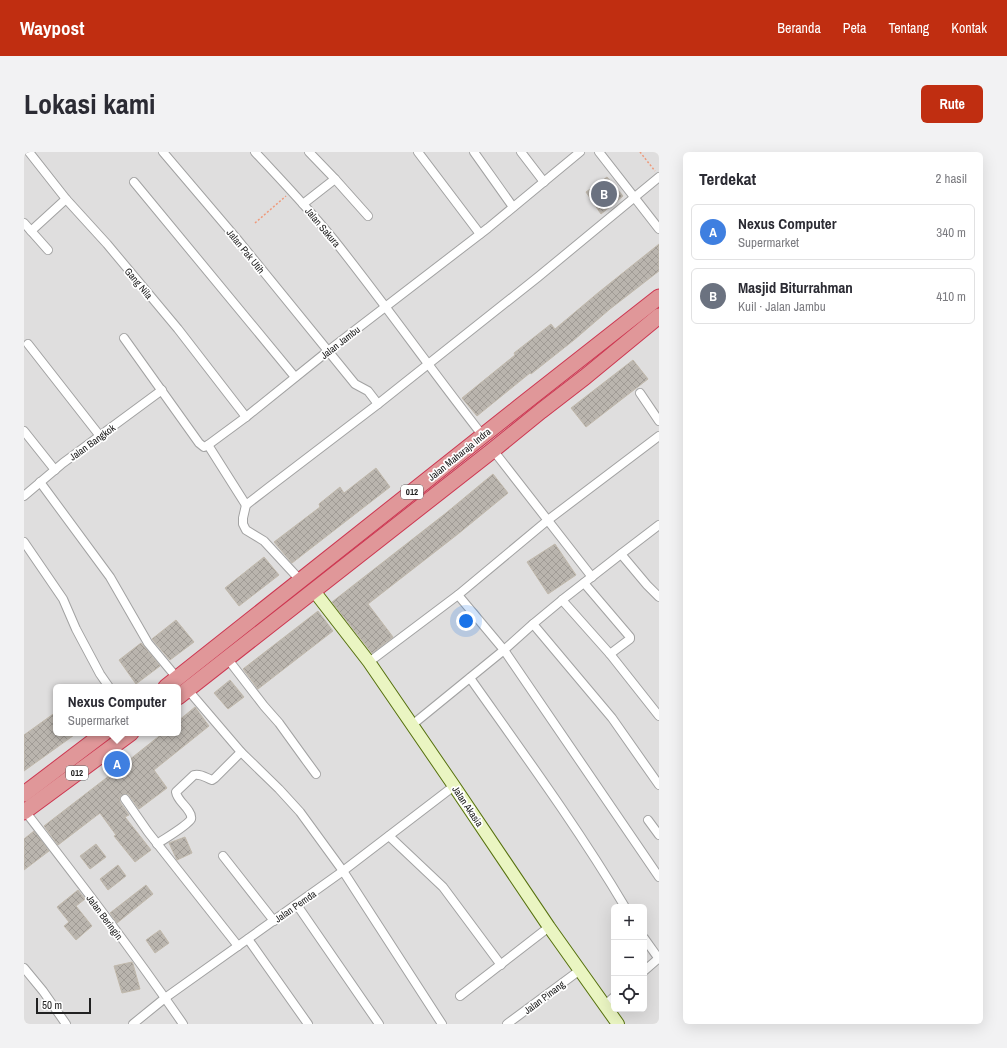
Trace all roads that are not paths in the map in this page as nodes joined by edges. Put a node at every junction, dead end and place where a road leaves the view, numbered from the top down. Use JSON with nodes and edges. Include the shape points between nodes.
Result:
{"nodes":[{"id":1,"x":29,"y":152,"type":"edge"},
{"id":2,"x":162,"y":152,"type":"edge"},
{"id":3,"x":254,"y":152,"type":"edge"},
{"id":4,"x":309,"y":152,"type":"edge"},
{"id":5,"x":418,"y":152,"type":"edge"},
{"id":6,"x":474,"y":152,"type":"edge"},
{"id":7,"x":520,"y":152,"type":"edge"},
{"id":8,"x":580,"y":152,"type":"edge"},
{"id":9,"x":600,"y":152,"type":"edge"},
{"id":10,"x":659,"y":176,"type":"edge"},
{"id":11,"x":335,"y":179,"type":"junction"},
{"id":12,"x":134,"y":182,"type":"dead end"},
{"id":13,"x":544,"y":182,"type":"junction"},
{"id":14,"x":634,"y":197,"type":"junction"},
{"id":15,"x":66,"y":198,"type":"junction"},
{"id":16,"x":303,"y":204,"type":"junction"},
{"id":17,"x":513,"y":207,"type":"junction"},
{"id":18,"x":368,"y":216,"type":"dead end"},
{"id":19,"x":24,"y":223,"type":"edge"},
{"id":20,"x":659,"y":229,"type":"edge"},
{"id":21,"x":31,"y":231,"type":"junction"},
{"id":22,"x":480,"y":234,"type":"junction"},
{"id":23,"x":48,"y":250,"type":"dead end"},
{"id":24,"x":659,"y":297,"type":"edge"},
{"id":25,"x":385,"y":307,"type":"junction"},
{"id":26,"x":659,"y":316,"type":"edge"},
{"id":27,"x":124,"y":338,"type":"dead end"},
{"id":28,"x":28,"y":344,"type":"dead end"},
{"id":29,"x":328,"y":351,"type":"junction"},
{"id":30,"x":428,"y":364,"type":"junction"},
{"id":31,"x":295,"y":377,"type":"junction"},
{"id":32,"x":162,"y":390,"type":"junction"},
{"id":33,"x":640,"y":393,"type":"dead end"},
{"id":34,"x":531,"y":398,"type":"junction"},
{"id":35,"x":378,"y":404,"type":"junction"},
{"id":36,"x":541,"y":411,"type":"junction"},
{"id":37,"x":246,"y":417,"type":"junction"},
{"id":38,"x":659,"y":421,"type":"edge"},
{"id":39,"x":24,"y":431,"type":"edge"},
{"id":40,"x":100,"y":436,"type":"junction"},
{"id":41,"x":483,"y":436,"type":"junction"},
{"id":42,"x":659,"y":436,"type":"edge"},
{"id":43,"x":208,"y":446,"type":"junction"},
{"id":44,"x":493,"y":450,"type":"junction"},
{"id":45,"x":55,"y":470,"type":"junction"},
{"id":46,"x":40,"y":482,"type":"junction"},
{"id":47,"x":24,"y":496,"type":"edge"},
{"id":48,"x":248,"y":504,"type":"junction"},
{"id":49,"x":548,"y":520,"type":"junction"},
{"id":50,"x":659,"y":525,"type":"edge"},
{"id":51,"x":24,"y":542,"type":"edge"},
{"id":52,"x":621,"y":554,"type":"junction"},
{"id":53,"x":592,"y":577,"type":"junction"},
{"id":54,"x":301,"y":581,"type":"junction"},
{"id":55,"x":584,"y":583,"type":"junction"},
{"id":56,"x":314,"y":591,"type":"junction"},
{"id":57,"x":458,"y":595,"type":"junction"},
{"id":58,"x":659,"y":597,"type":"edge"},
{"id":59,"x":562,"y":600,"type":"junction"},
{"id":60,"x":533,"y":624,"type":"junction"},
{"id":61,"x":504,"y":650,"type":"junction"},
{"id":62,"x":610,"y":654,"type":"junction"},
{"id":63,"x":227,"y":658,"type":"junction"},
{"id":64,"x":369,"y":662,"type":"junction"},
{"id":65,"x":470,"y":678,"type":"junction"},
{"id":66,"x":172,"y":682,"type":"edge"},
{"id":67,"x":107,"y":684,"type":"edge"},
{"id":68,"x":183,"y":694,"type":"edge"},
{"id":69,"x":659,"y":716,"type":"edge"},
{"id":70,"x":412,"y":725,"type":"junction"},
{"id":71,"x":100,"y":736,"type":"edge"},
{"id":72,"x":112,"y":738,"type":"edge"},
{"id":73,"x":241,"y":752,"type":"junction"},
{"id":74,"x":316,"y":774,"type":"dead end"},
{"id":75,"x":659,"y":785,"type":"edge"},
{"id":76,"x":454,"y":786,"type":"junction"},
{"id":77,"x":24,"y":794,"type":"edge"},
{"id":78,"x":125,"y":799,"type":"dead end"},
{"id":79,"x":24,"y":812,"type":"edge"},
{"id":80,"x":648,"y":820,"type":"dead end"},
{"id":81,"x":659,"y":835,"type":"edge"},
{"id":82,"x":389,"y":836,"type":"junction"},
{"id":83,"x":157,"y":844,"type":"junction"},
{"id":84,"x":223,"y":856,"type":"dead end"},
{"id":85,"x":343,"y":871,"type":"junction"},
{"id":86,"x":659,"y":877,"type":"edge"},
{"id":87,"x":623,"y":904,"type":"edge"},
{"id":88,"x":297,"y":905,"type":"junction"},
{"id":89,"x":274,"y":920,"type":"junction"},
{"id":90,"x":549,"y":927,"type":"junction"},
{"id":91,"x":248,"y":939,"type":"junction"},
{"id":92,"x":645,"y":940,"type":"edge"},
{"id":93,"x":238,"y":946,"type":"junction"},
{"id":94,"x":659,"y":959,"type":"edge"},
{"id":95,"x":501,"y":965,"type":"junction"},
{"id":96,"x":24,"y":968,"type":"edge"},
{"id":97,"x":647,"y":969,"type":"edge"},
{"id":98,"x":580,"y":970,"type":"junction"},
{"id":99,"x":460,"y":996,"type":"dead end"},
{"id":100,"x":165,"y":998,"type":"junction"},
{"id":101,"x":609,"y":1001,"type":"edge"},
{"id":102,"x":66,"y":1024,"type":"edge"},
{"id":103,"x":134,"y":1024,"type":"edge"},
{"id":104,"x":183,"y":1024,"type":"edge"},
{"id":105,"x":308,"y":1024,"type":"edge"},
{"id":106,"x":379,"y":1024,"type":"edge"},
{"id":107,"x":442,"y":1024,"type":"edge"},
{"id":108,"x":507,"y":1024,"type":"edge"},
{"id":109,"x":618,"y":1024,"type":"edge"}],
"edges":[{"from":1,"to":15,"type":"street","name":"Gang Nila"},
{"from":2,"to":29,"type":"street","name":"Jalan Pak Utih"},
{"from":3,"to":16,"type":"street","name":"Jalan Sakura"},
{"from":4,"to":11,"type":"street"},
{"from":5,"to":22,"type":"street"},
{"from":6,"to":17,"type":"street"},
{"from":7,"to":13,"type":"street"},
{"from":8,"to":13,"type":"street","name":"Jalan Jambu"},
{"from":9,"to":14,"type":"street"},
{"from":10,"to":14,"type":"street"},
{"from":11,"to":16,"type":"street"},
{"from":11,"to":18,"type":"street"},
{"from":12,"to":31,"type":"street"},
{"from":13,"to":17,"type":"street","name":"Jalan Jambu"},
{"from":14,"to":20,"type":"street"},
{"from":14,"to":30,"type":"street"},
{"from":15,"to":21,"type":"street"},
{"from":15,"to":37,"type":"street","name":"Gang Nila","via":[[173,323]]},
{"from":16,"to":25,"type":"street","name":"Jalan Sakura"},
{"from":17,"to":22,"type":"street","name":"Jalan Jambu"},
{"from":19,"to":21,"type":"street"},
{"from":21,"to":23,"type":"street"},
{"from":22,"to":25,"type":"street","name":"Jalan Jambu"},
{"from":24,"to":34,"type":"highway","name":"Jalan Maharaja Indra","number":"012"},
{"from":25,"to":29,"type":"street","name":"Jalan Jambu"},
{"from":25,"to":30,"type":"street","name":"Jalan Sakura"},
{"from":26,"to":36,"type":"highway","name":"Jalan Maharaja Indra","number":"012"},
{"from":27,"to":32,"type":"street"},
{"from":28,"to":40,"type":"street"},
{"from":29,"to":31,"type":"street","name":"Jalan Jambu"},
{"from":29,"to":35,"type":"street","name":"Jalan Pak Utih","via":[[355,384],[368,391]]},
{"from":30,"to":35,"type":"street"},
{"from":30,"to":41,"type":"street","name":"Jalan Sakura"},
{"from":31,"to":37,"type":"street","name":"Jalan Jambu"},
{"from":32,"to":40,"type":"street","name":"Jalan Bangkok"},
{"from":32,"to":43,"type":"street","via":[[199,443],[204,447]]},
{"from":33,"to":38,"type":"street"},
{"from":34,"to":36,"type":"highway"},
{"from":34,"to":41,"type":"highway","name":"Jalan Maharaja Indra","number":"012"},
{"from":35,"to":48,"type":"street"},
{"from":36,"to":44,"type":"highway","name":"Jalan Maharaja Indra","number":"012"},
{"from":37,"to":43,"type":"street","name":"Jalan Jambu"},
{"from":39,"to":45,"type":"street"},
{"from":40,"to":45,"type":"street","name":"Jalan Bangkok"},
{"from":41,"to":54,"type":"highway","name":"Jalan Maharaja Indra","number":"012"},
{"from":42,"to":49,"type":"street"},
{"from":43,"to":48,"type":"street"},
{"from":44,"to":49,"type":"street"},
{"from":44,"to":56,"type":"highway","name":"Jalan Maharaja Indra","number":"012"},
{"from":45,"to":46,"type":"street","name":"Jalan Bangkok"},
{"from":46,"to":47,"type":"street","name":"Jalan Bangkok"},
{"from":46,"to":66,"type":"street","via":[[110,576]]},
{"from":48,"to":54,"type":"street","via":[[243,518],[246,530],[264,541]]},
{"from":49,"to":53,"type":"street"},
{"from":49,"to":57,"type":"street"},
{"from":50,"to":52,"type":"street"},
{"from":51,"to":67,"type":"street","via":[[63,599],[76,629]]},
{"from":52,"to":53,"type":"street"},
{"from":52,"to":58,"type":"street"},
{"from":53,"to":55,"type":"street"},
{"from":54,"to":66,"type":"highway","name":"Jalan Maharaja Indra","number":"012"},
{"from":55,"to":59,"type":"street"},
{"from":55,"to":62,"type":"street","via":[[630,637]]},
{"from":56,"to":63,"type":"highway","name":"Jalan Maharaja Indra","number":"012"},
{"from":56,"to":64,"type":"street","name":"Jalan Akasia"},
{"from":57,"to":61,"type":"street"},
{"from":57,"to":64,"type":"street"},
{"from":59,"to":60,"type":"street"},
{"from":59,"to":62,"type":"street"},
{"from":60,"to":61,"type":"street"},
{"from":60,"to":75,"type":"street","via":[[612,718]]},
{"from":61,"to":65,"type":"street"},
{"from":61,"to":86,"type":"street"},
{"from":62,"to":69,"type":"street"},
{"from":63,"to":68,"type":"highway","name":"Jalan Maharaja Indra","number":"012"},
{"from":63,"to":74,"type":"street"},
{"from":64,"to":70,"type":"street","name":"Jalan Akasia"},
{"from":65,"to":70,"type":"street"},
{"from":65,"to":87,"type":"street","via":[[563,811]]},
{"from":68,"to":73,"type":"street"},
{"from":70,"to":76,"type":"street","name":"Jalan Akasia"},
{"from":71,"to":77,"type":"highway","number":"012"},
{"from":72,"to":79,"type":"highway","number":"012"},
{"from":73,"to":83,"type":"street","via":[[212,780],[197,774],[176,792],[190,812],[190,820]]},
{"from":73,"to":85,"type":"street","via":[[300,812]]},
{"from":76,"to":82,"type":"street","name":"Jalan Pemda"},
{"from":76,"to":90,"type":"street","name":"Jalan Akasia"},
{"from":78,"to":83,"type":"street"},
{"from":79,"to":100,"type":"street","name":"Jalan Beringin","via":[[98,906]]},
{"from":80,"to":81,"type":"street"},
{"from":82,"to":85,"type":"street","name":"Jalan Pemda"},
{"from":82,"to":95,"type":"street","via":[[443,887]]},
{"from":83,"to":93,"type":"street"},
{"from":84,"to":89,"type":"street"},
{"from":85,"to":88,"type":"street","name":"Jalan Pemda"},
{"from":85,"to":107,"type":"street"},
{"from":88,"to":89,"type":"street","name":"Jalan Pemda"},
{"from":88,"to":106,"type":"street"},
{"from":89,"to":91,"type":"street","name":"Jalan Pemda"},
{"from":90,"to":95,"type":"street"},
{"from":90,"to":98,"type":"street","name":"Jalan Akasia"},
{"from":91,"to":93,"type":"street","name":"Jalan Pemda"},
{"from":91,"to":105,"type":"street"},
{"from":92,"to":94,"type":"street"},
{"from":93,"to":100,"type":"street","name":"Jalan Pemda"},
{"from":94,"to":97,"type":"street"},
{"from":95,"to":99,"type":"street"},
{"from":96,"to":102,"type":"street","via":[[44,991]]},
{"from":98,"to":101,"type":"street","name":"Jalan Akasia"},
{"from":98,"to":108,"type":"street","name":"Jalan Pinang"},
{"from":100,"to":103,"type":"street","name":"Jalan Pemda"},
{"from":100,"to":104,"type":"street","name":"Jalan Beringin"},
{"from":101,"to":109,"type":"street","name":"Jalan Akasia"}]}
